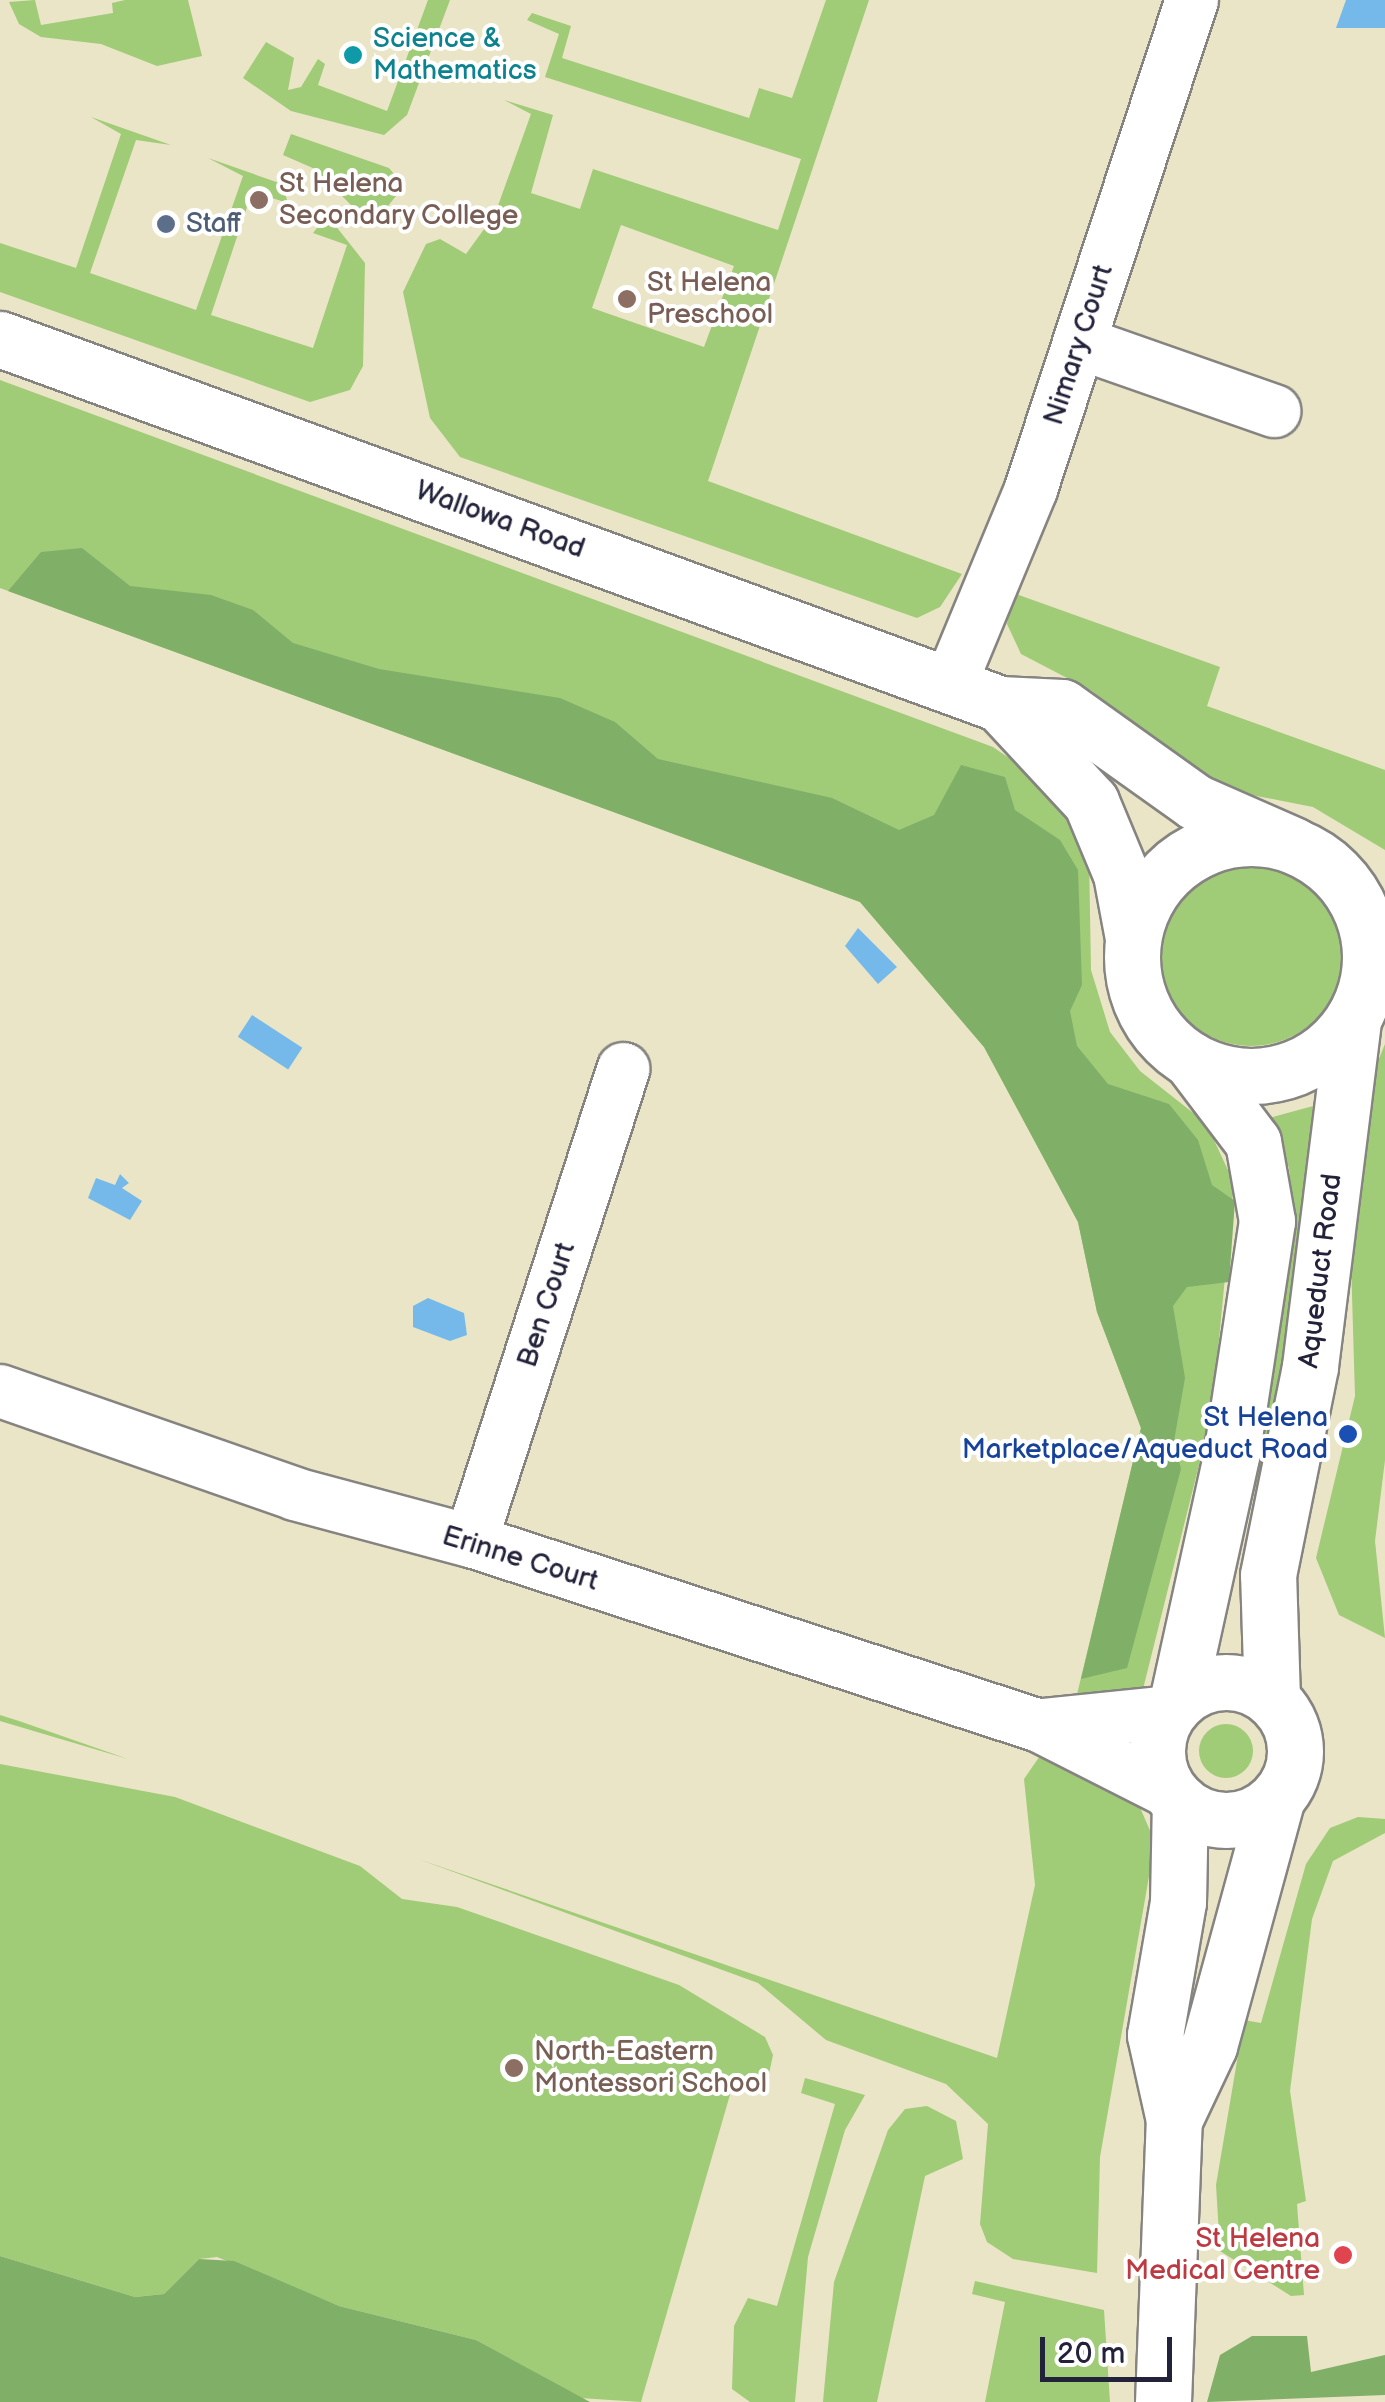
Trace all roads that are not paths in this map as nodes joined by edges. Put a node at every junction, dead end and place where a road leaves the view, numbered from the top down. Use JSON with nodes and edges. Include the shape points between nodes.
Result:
{"nodes":[{"id":1,"x":1192,"y":0,"type":"edge"},
{"id":2,"x":0,"y":339,"type":"edge"},
{"id":3,"x":1080,"y":342,"type":"junction"},
{"id":4,"x":1274,"y":411,"type":"dead end"},
{"id":5,"x":975,"y":694,"type":"junction"},
{"id":6,"x":1307,"y":852,"type":"junction"},
{"id":7,"x":1385,"y":875,"type":"edge"},
{"id":8,"x":1133,"y":938,"type":"junction"},
{"id":9,"x":1366,"y":1007,"type":"edge"},
{"id":10,"x":1191,"y":1060,"type":"junction"},
{"id":11,"x":623,"y":1069,"type":"dead end"},
{"id":12,"x":0,"y":1392,"type":"edge"},
{"id":13,"x":471,"y":1541,"type":"junction"},
{"id":14,"x":1272,"y":1698,"type":"junction"},
{"id":15,"x":1173,"y":1707,"type":"junction"},
{"id":16,"x":1040,"y":1726,"type":"junction"},
{"id":17,"x":1175,"y":1797,"type":"junction"},
{"id":18,"x":1276,"y":1801,"type":"junction"},
{"id":19,"x":1174,"y":2120,"type":"junction"},
{"id":20,"x":1163,"y":2402,"type":"edge"}],
"edges":[{"from":1,"to":3,"type":"street","name":"Nimary Court"},
{"from":2,"to":5,"type":"main road","name":"Wallowa Road"},
{"from":3,"to":4,"type":"street"},
{"from":3,"to":5,"type":"street","name":"Nimary Court"},
{"from":5,"to":6,"type":"main road","name":"Wallowa Road","via":[[1082,715],[1195,802]]},
{"from":5,"to":8,"type":"main road","name":"Wallowa Road","via":[[1091,802],[1120,874]]},
{"from":6,"to":7,"type":"main road"},
{"from":6,"to":8,"type":"main road","via":[[1247,837],[1191,854],[1149,895]]},
{"from":6,"to":9,"type":"main road","via":[[1365,919],[1371,966]]},
{"from":8,"to":10,"type":"main road","via":[[1144,1008]]},
{"from":9,"to":10,"type":"main road","via":[[1321,1054],[1270,1074]]},
{"from":9,"to":14,"type":"main road","name":"Aqueduct Road","via":[[1310,1366],[1268,1574]]},
{"from":10,"to":15,"type":"main road","via":[[1252,1142],[1266,1221],[1232,1456]]},
{"from":11,"to":13,"type":"street","name":"Ben Court"},
{"from":12,"to":13,"type":"street","name":"Erinne Court","via":[[313,1500]]},
{"from":13,"to":16,"type":"street","name":"Erinne Court"},
{"from":14,"to":15,"type":"main road","via":[[1234,1682]]},
{"from":14,"to":18,"type":"main road","via":[[1295,1740]]},
{"from":15,"to":16,"type":"street","name":"Erinne Court"},
{"from":15,"to":17,"type":"main road","via":[[1156,1753]]},
{"from":16,"to":17,"type":"street","name":"Erinne Court"},
{"from":17,"to":18,"type":"main road","via":[[1230,1820]]},
{"from":17,"to":19,"type":"main road","via":[[1178,1902],[1155,2035]]},
{"from":18,"to":19,"type":"main road","via":[[1202,2069]]},
{"from":19,"to":20,"type":"main road"}]}
